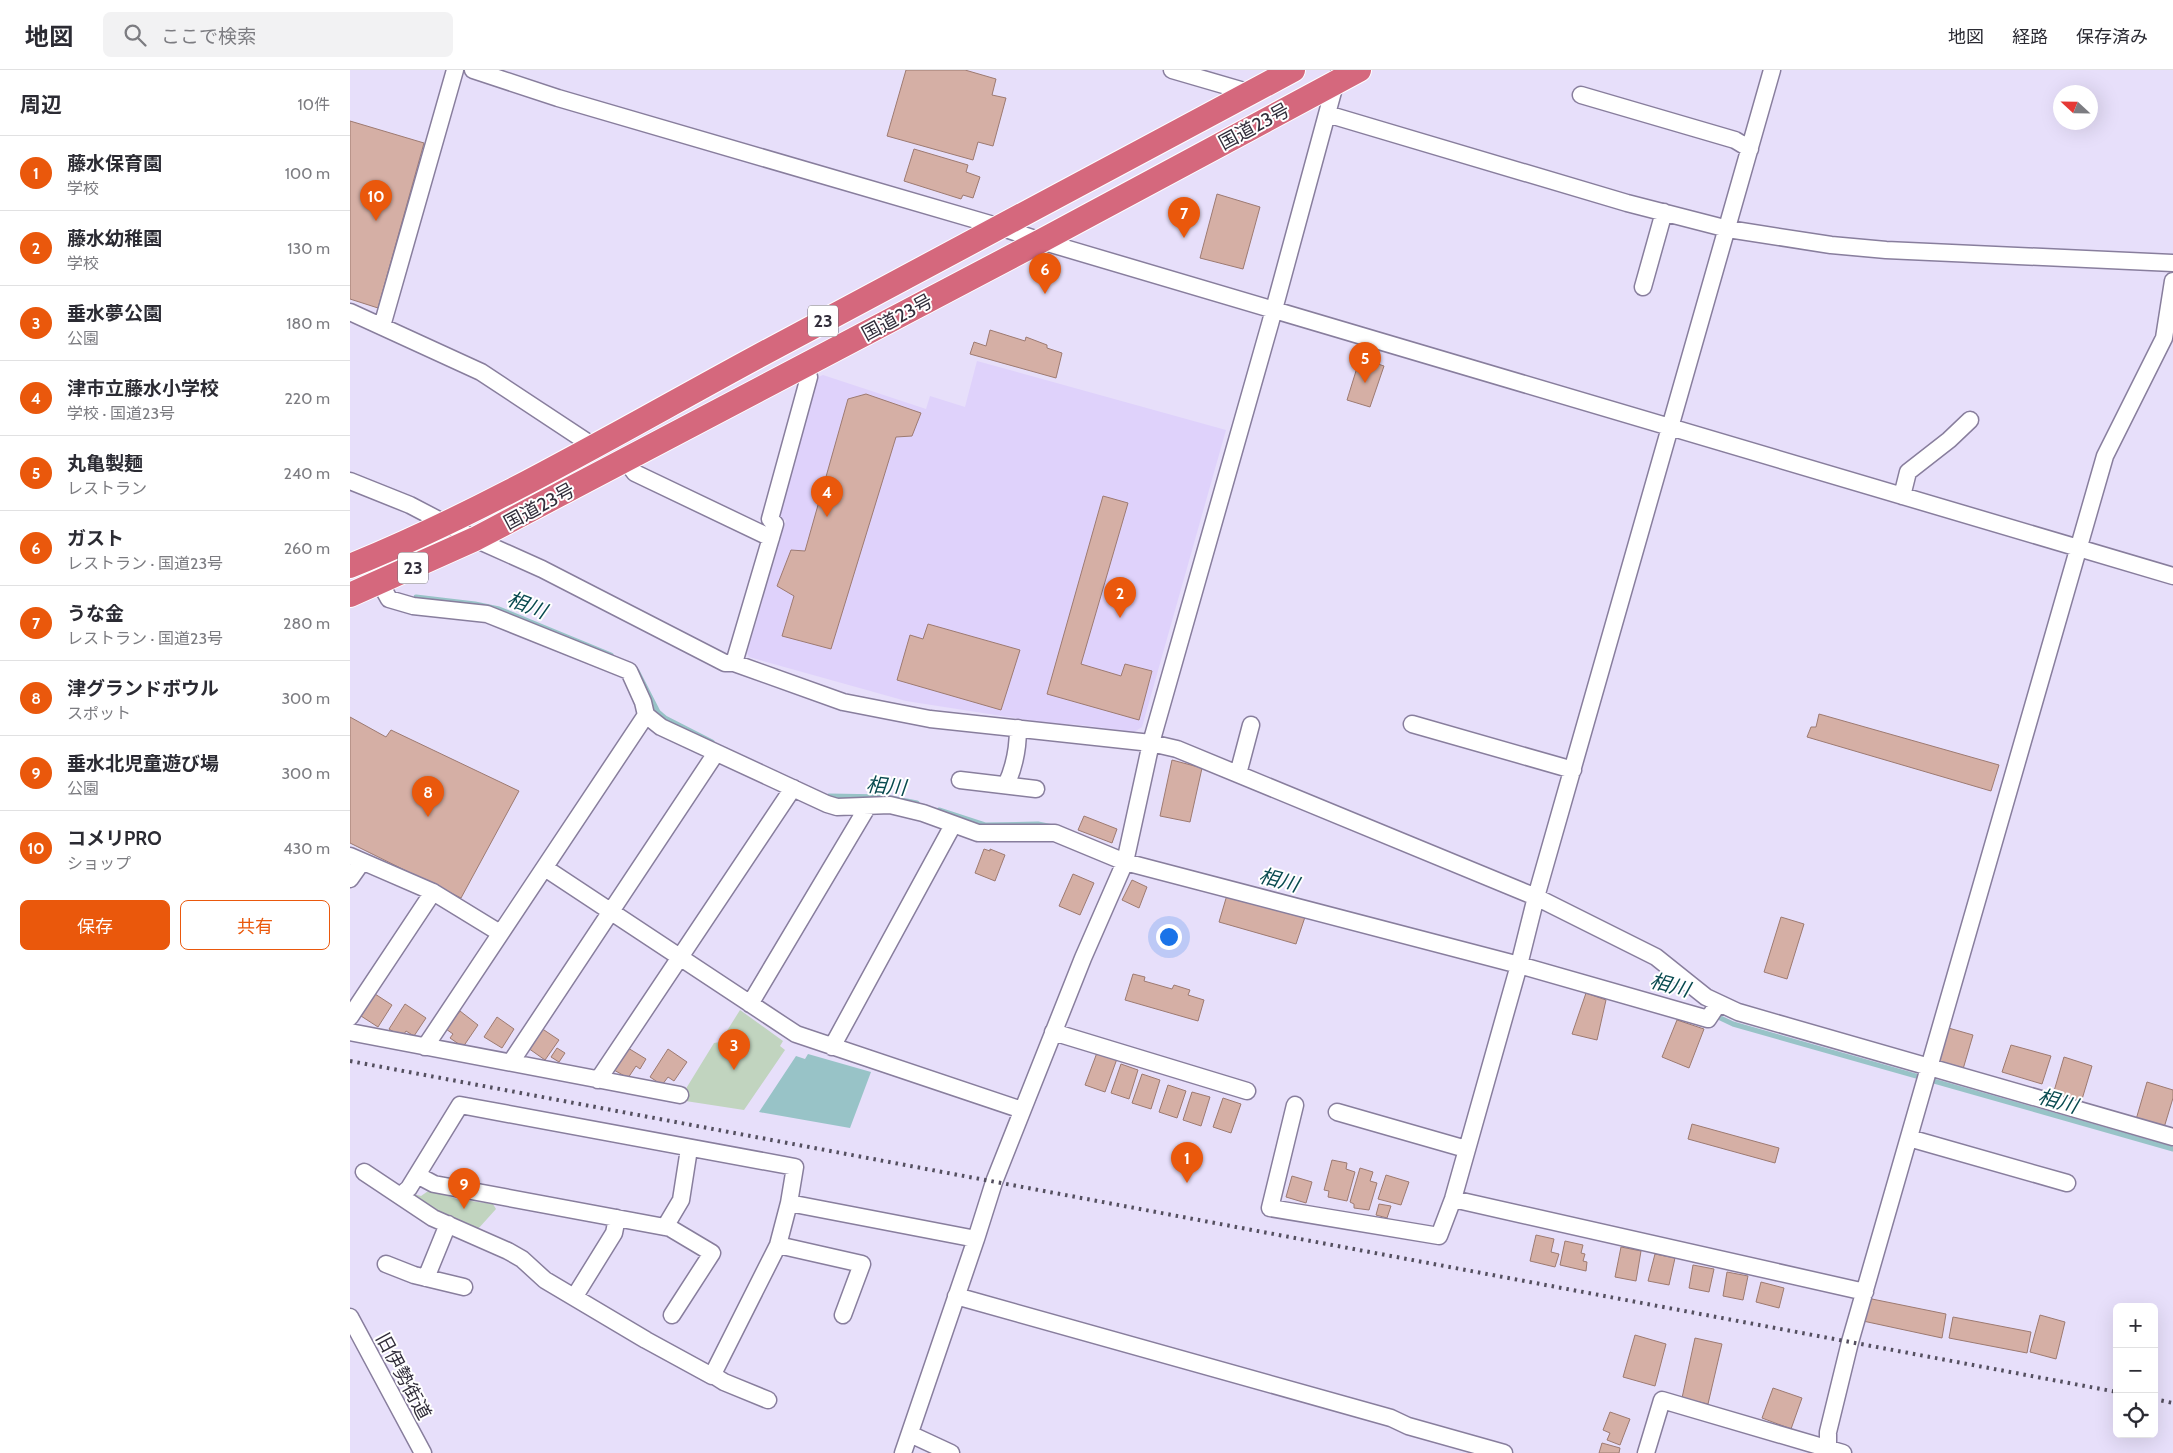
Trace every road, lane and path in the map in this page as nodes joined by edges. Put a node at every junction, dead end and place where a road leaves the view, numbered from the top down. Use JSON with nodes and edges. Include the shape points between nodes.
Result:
{"nodes":[{"id":1,"x":456,"y":70,"type":"edge"},
{"id":2,"x":473,"y":70,"type":"edge"},
{"id":3,"x":1172,"y":70,"type":"edge"},
{"id":4,"x":1293,"y":70,"type":"edge"},
{"id":5,"x":1359,"y":70,"type":"edge"},
{"id":6,"x":1772,"y":70,"type":"edge"},
{"id":7,"x":1337,"y":76,"type":"edge"},
{"id":8,"x":1251,"y":93,"type":"junction"},
{"id":9,"x":1581,"y":96,"type":"dead end"},
{"id":10,"x":1327,"y":114,"type":"junction"},
{"id":11,"x":1750,"y":149,"type":"junction"},
{"id":12,"x":1664,"y":212,"type":"junction"},
{"id":13,"x":997,"y":226,"type":"junction"},
{"id":14,"x":1728,"y":228,"type":"junction"},
{"id":15,"x":1041,"y":241,"type":"junction"},
{"id":16,"x":2173,"y":263,"type":"edge"},
{"id":17,"x":2173,"y":281,"type":"edge"},
{"id":18,"x":1643,"y":287,"type":"dead end"},
{"id":19,"x":1273,"y":308,"type":"junction"},
{"id":20,"x":350,"y":312,"type":"edge"},
{"id":21,"x":382,"y":326,"type":"junction"},
{"id":22,"x":809,"y":378,"type":"dead end"},
{"id":23,"x":1970,"y":420,"type":"dead end"},
{"id":24,"x":1671,"y":427,"type":"junction"},
{"id":25,"x":593,"y":446,"type":"junction"},
{"id":26,"x":625,"y":460,"type":"junction"},
{"id":27,"x":350,"y":481,"type":"edge"},
{"id":28,"x":1902,"y":496,"type":"junction"},
{"id":29,"x":445,"y":523,"type":"junction"},
{"id":30,"x":771,"y":538,"type":"junction"},
{"id":31,"x":475,"y":539,"type":"junction"},
{"id":32,"x":2079,"y":548,"type":"junction"},
{"id":33,"x":350,"y":566,"type":"edge"},
{"id":34,"x":2173,"y":576,"type":"edge"},
{"id":35,"x":350,"y":595,"type":"edge"},
{"id":36,"x":388,"y":598,"type":"junction"},
{"id":37,"x":734,"y":663,"type":"junction"},
{"id":38,"x":646,"y":715,"type":"junction"},
{"id":39,"x":1412,"y":724,"type":"dead end"},
{"id":40,"x":1251,"y":725,"type":"dead end"},
{"id":41,"x":1018,"y":728,"type":"junction"},
{"id":42,"x":1151,"y":743,"type":"junction"},
{"id":43,"x":716,"y":753,"type":"junction"},
{"id":44,"x":1573,"y":770,"type":"junction"},
{"id":45,"x":1238,"y":774,"type":"junction"},
{"id":46,"x":960,"y":780,"type":"dead end"},
{"id":47,"x":1006,"y":786,"type":"junction"},
{"id":48,"x":793,"y":788,"type":"junction"},
{"id":49,"x":1036,"y":789,"type":"dead end"},
{"id":50,"x":868,"y":806,"type":"junction"},
{"id":51,"x":953,"y":825,"type":"junction"},
{"id":52,"x":1126,"y":856,"type":"junction"},
{"id":53,"x":356,"y":859,"type":"edge"},
{"id":54,"x":545,"y":868,"type":"junction"},
{"id":55,"x":350,"y":880,"type":"edge"},
{"id":56,"x":433,"y":892,"type":"junction"},
{"id":57,"x":1536,"y":897,"type":"junction"},
{"id":58,"x":610,"y":911,"type":"junction"},
{"id":59,"x":500,"y":933,"type":"junction"},
{"id":60,"x":680,"y":958,"type":"junction"},
{"id":61,"x":1520,"y":960,"type":"junction"},
{"id":62,"x":750,"y":1004,"type":"junction"},
{"id":63,"x":1714,"y":1010,"type":"junction"},
{"id":64,"x":350,"y":1017,"type":"edge"},
{"id":65,"x":350,"y":1032,"type":"edge"},
{"id":66,"x":1054,"y":1032,"type":"junction"},
{"id":67,"x":425,"y":1047,"type":"junction"},
{"id":68,"x":832,"y":1047,"type":"junction"},
{"id":69,"x":511,"y":1062,"type":"junction"},
{"id":70,"x":1926,"y":1075,"type":"junction"},
{"id":71,"x":598,"y":1080,"type":"junction"},
{"id":72,"x":1247,"y":1091,"type":"dead end"},
{"id":73,"x":680,"y":1096,"type":"dead end"},
{"id":74,"x":1295,"y":1105,"type":"dead end"},
{"id":75,"x":1022,"y":1110,"type":"junction"},
{"id":76,"x":1337,"y":1112,"type":"dead end"},
{"id":77,"x":2173,"y":1137,"type":"edge"},
{"id":78,"x":1909,"y":1138,"type":"junction"},
{"id":79,"x":689,"y":1148,"type":"junction"},
{"id":80,"x":1466,"y":1149,"type":"junction"},
{"id":81,"x":364,"y":1172,"type":"dead end"},
{"id":82,"x":417,"y":1175,"type":"junction"},
{"id":83,"x":2067,"y":1183,"type":"dead end"},
{"id":84,"x":400,"y":1196,"type":"junction"},
{"id":85,"x":1453,"y":1199,"type":"junction"},
{"id":86,"x":789,"y":1203,"type":"junction"},
{"id":87,"x":617,"y":1218,"type":"junction"},
{"id":88,"x":448,"y":1224,"type":"junction"},
{"id":89,"x":665,"y":1227,"type":"junction"},
{"id":90,"x":976,"y":1239,"type":"junction"},
{"id":91,"x":778,"y":1245,"type":"junction"},
{"id":92,"x":386,"y":1264,"type":"dead end"},
{"id":93,"x":426,"y":1278,"type":"junction"},
{"id":94,"x":464,"y":1287,"type":"dead end"},
{"id":95,"x":1865,"y":1292,"type":"junction"},
{"id":96,"x":575,"y":1296,"type":"junction"},
{"id":97,"x":956,"y":1296,"type":"junction"},
{"id":98,"x":672,"y":1315,"type":"dead end"},
{"id":99,"x":843,"y":1315,"type":"dead end"},
{"id":100,"x":350,"y":1317,"type":"edge"},
{"id":101,"x":713,"y":1375,"type":"junction"},
{"id":102,"x":768,"y":1400,"type":"dead end"},
{"id":103,"x":910,"y":1434,"type":"junction"},
{"id":104,"x":1833,"y":1452,"type":"edge"},
{"id":105,"x":423,"y":1453,"type":"edge"},
{"id":106,"x":903,"y":1453,"type":"edge"},
{"id":107,"x":951,"y":1453,"type":"edge"},
{"id":108,"x":1504,"y":1453,"type":"edge"},
{"id":109,"x":1646,"y":1453,"type":"edge"}],
"edges":[{"from":1,"to":21,"type":"street"},
{"from":2,"to":13,"type":"street","via":[[558,98]]},
{"from":3,"to":8,"type":"street"},
{"from":4,"to":8,"type":"highway","name":"国道23号","number":"23"},
{"from":5,"to":7,"type":"highway","name":"国道23号","number":"23"},
{"from":6,"to":11,"type":"street"},
{"from":7,"to":10,"type":"street"},
{"from":7,"to":15,"type":"highway","name":"国道23号","number":"23"},
{"from":8,"to":13,"type":"highway","name":"国道23号","number":"23"},
{"from":9,"to":11,"type":"street","via":[[1735,140]]},
{"from":10,"to":12,"type":"street"},
{"from":10,"to":19,"type":"street"},
{"from":11,"to":14,"type":"street"},
{"from":12,"to":14,"type":"street"},
{"from":12,"to":18,"type":"street"},
{"from":13,"to":15,"type":"street"},
{"from":13,"to":25,"type":"highway","name":"国道23号","number":"23"},
{"from":14,"to":16,"type":"street","via":[[1831,245],[1886,250]]},
{"from":14,"to":24,"type":"street"},
{"from":15,"to":19,"type":"street"},
{"from":15,"to":26,"type":"highway","name":"国道23号","number":"23"},
{"from":17,"to":32,"type":"street","via":[[2164,338],[2105,456]]},
{"from":19,"to":24,"type":"street"},
{"from":19,"to":42,"type":"street"},
{"from":20,"to":21,"type":"street"},
{"from":21,"to":25,"type":"street","via":[[481,372]]},
{"from":22,"to":30,"type":"street","via":[[770,519],[775,524]]},
{"from":23,"to":28,"type":"street","via":[[1908,472]]},
{"from":24,"to":28,"type":"street"},
{"from":24,"to":44,"type":"street"},
{"from":25,"to":29,"type":"highway","name":"国道23号","number":"23"},
{"from":26,"to":30,"type":"street","via":[[635,473]]},
{"from":26,"to":31,"type":"highway","name":"国道23号","number":"23"},
{"from":27,"to":29,"type":"street"},
{"from":28,"to":32,"type":"street"},
{"from":29,"to":31,"type":"street"},
{"from":29,"to":33,"type":"highway","name":"国道23号","number":"23"},
{"from":30,"to":37,"type":"street"},
{"from":31,"to":36,"type":"highway","name":"国道23号","number":"23"},
{"from":31,"to":37,"type":"street","via":[[542,569],[725,662]]},
{"from":32,"to":34,"type":"street"},
{"from":32,"to":70,"type":"street"},
{"from":35,"to":36,"type":"highway","name":"国道23号","number":"23"},
{"from":36,"to":38,"type":"street","via":[[413,606],[487,614],[629,671],[644,702]]},
{"from":37,"to":41,"type":"street","via":[[843,702],[930,719]]},
{"from":38,"to":43,"type":"street","via":[[661,727]]},
{"from":38,"to":54,"type":"street"},
{"from":39,"to":44,"type":"street"},
{"from":40,"to":45,"type":"street"},
{"from":41,"to":42,"type":"street"},
{"from":41,"to":47,"type":"street","via":[[1018,749]]},
{"from":42,"to":45,"type":"street","via":[[1177,749]]},
{"from":42,"to":52,"type":"street"},
{"from":43,"to":48,"type":"street"},
{"from":43,"to":58,"type":"street"},
{"from":44,"to":57,"type":"street"},
{"from":45,"to":57,"type":"street"},
{"from":46,"to":47,"type":"street"},
{"from":47,"to":49,"type":"street"},
{"from":48,"to":50,"type":"street","via":[[838,807]]},
{"from":48,"to":60,"type":"street"},
{"from":50,"to":51,"type":"street","via":[[890,805]]},
{"from":50,"to":62,"type":"street"},
{"from":51,"to":52,"type":"street","via":[[978,833],[1055,833]]},
{"from":51,"to":68,"type":"street"},
{"from":52,"to":61,"type":"street"},
{"from":52,"to":66,"type":"street","via":[[1090,961]]},
{"from":53,"to":55,"type":"street"},
{"from":53,"to":56,"type":"street"},
{"from":54,"to":58,"type":"street"},
{"from":54,"to":59,"type":"street"},
{"from":56,"to":59,"type":"street"},
{"from":56,"to":64,"type":"street"},
{"from":57,"to":61,"type":"street"},
{"from":57,"to":63,"type":"street","via":[[1656,957],[1706,997]]},
{"from":58,"to":60,"type":"street"},
{"from":58,"to":69,"type":"street"},
{"from":59,"to":67,"type":"street"},
{"from":60,"to":62,"type":"street"},
{"from":60,"to":71,"type":"street"},
{"from":61,"to":63,"type":"street"},
{"from":61,"to":80,"type":"street"},
{"from":62,"to":68,"type":"street","via":[[796,1034]]},
{"from":63,"to":70,"type":"street","via":[[1738,1012]]},
{"from":65,"to":67,"type":"street"},
{"from":66,"to":72,"type":"street"},
{"from":66,"to":75,"type":"street"},
{"from":67,"to":69,"type":"street"},
{"from":68,"to":75,"type":"street"},
{"from":69,"to":71,"type":"street"},
{"from":70,"to":77,"type":"street"},
{"from":70,"to":78,"type":"street"},
{"from":71,"to":73,"type":"street"},
{"from":74,"to":85,"type":"street","via":[[1270,1208],[1439,1236]]},
{"from":75,"to":90,"type":"street"},
{"from":76,"to":80,"type":"street"},
{"from":78,"to":83,"type":"street"},
{"from":78,"to":95,"type":"street"},
{"from":79,"to":82,"type":"street","via":[[460,1105]]},
{"from":79,"to":86,"type":"street","via":[[794,1167]]},
{"from":79,"to":89,"type":"street","via":[[680,1200]]},
{"from":80,"to":85,"type":"street"},
{"from":81,"to":84,"type":"street"},
{"from":82,"to":84,"type":"street"},
{"from":82,"to":87,"type":"street","via":[[434,1184]]},
{"from":84,"to":88,"type":"street"},
{"from":85,"to":95,"type":"street"},
{"from":86,"to":90,"type":"street"},
{"from":86,"to":91,"type":"street"},
{"from":87,"to":89,"type":"street"},
{"from":87,"to":96,"type":"street","via":[[614,1233]]},
{"from":88,"to":93,"type":"street"},
{"from":88,"to":96,"type":"street","via":[[508,1251],[545,1280]]},
{"from":89,"to":98,"type":"street","via":[[712,1253]]},
{"from":90,"to":97,"type":"street"},
{"from":91,"to":99,"type":"street","via":[[862,1264]]},
{"from":91,"to":101,"type":"street"},
{"from":92,"to":93,"type":"street"},
{"from":93,"to":94,"type":"street"},
{"from":95,"to":104,"type":"street","via":[[1828,1432]]},
{"from":96,"to":101,"type":"street","via":[[646,1340]]},
{"from":97,"to":103,"type":"street"},
{"from":97,"to":108,"type":"street"},
{"from":100,"to":105,"type":"street","name":"旧伊勢街道"},
{"from":101,"to":102,"type":"street"},
{"from":103,"to":106,"type":"street"},
{"from":103,"to":107,"type":"street"},
{"from":104,"to":109,"type":"street","via":[[1662,1400]]}]}
